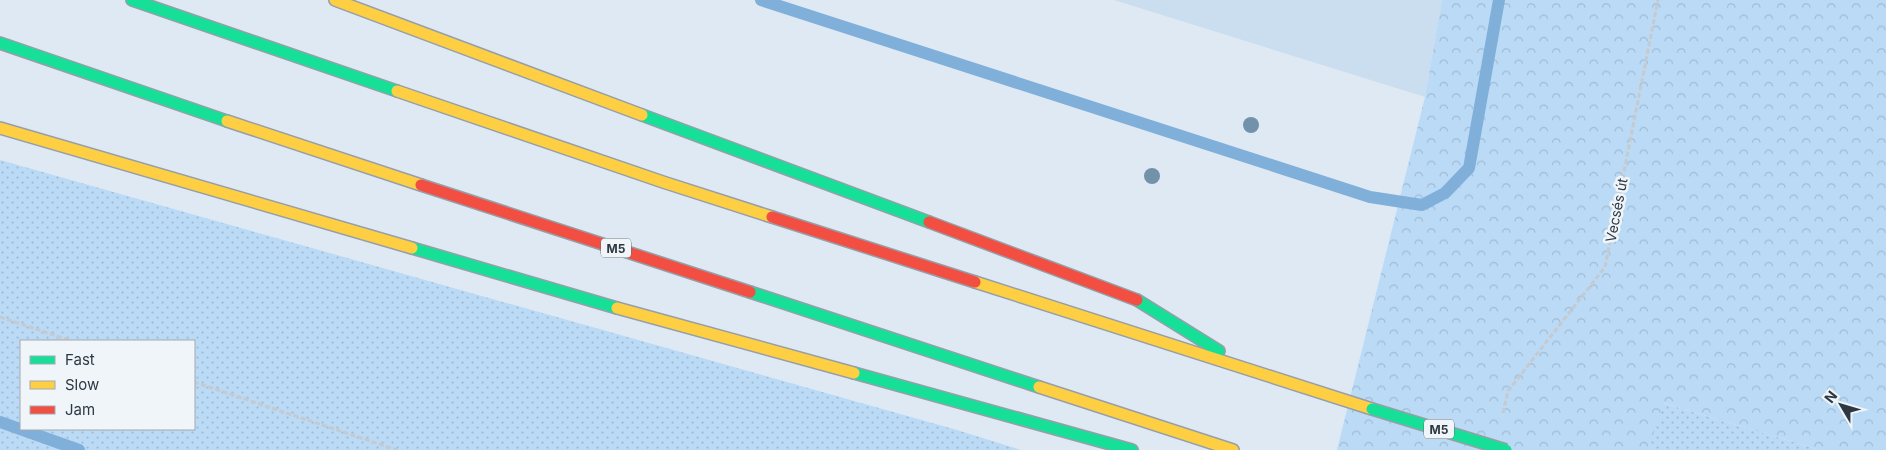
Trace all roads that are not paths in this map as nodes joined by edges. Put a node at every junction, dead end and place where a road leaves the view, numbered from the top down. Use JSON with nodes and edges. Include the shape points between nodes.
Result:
{"nodes":[{"id":1,"x":132,"y":0,"type":"edge"},
{"id":2,"x":335,"y":0,"type":"edge"},
{"id":3,"x":0,"y":43,"type":"edge"},
{"id":4,"x":0,"y":128,"type":"edge"},
{"id":5,"x":1247,"y":370,"type":"junction"},
{"id":6,"x":1132,"y":450,"type":"edge"},
{"id":7,"x":1233,"y":450,"type":"edge"},
{"id":8,"x":1506,"y":450,"type":"edge"}],
"edges":[{"from":1,"to":5,"type":"highway","number":"M5","via":[[672,185]]},
{"from":2,"to":5,"type":"highway","number":"M5","via":[[1143,302]]},
{"from":3,"to":7,"type":"highway","number":"M5","via":[[210,116]]},
{"from":4,"to":6,"type":"highway","via":[[638,314]]},
{"from":5,"to":8,"type":"highway","number":"M5","bridge":true}]}
